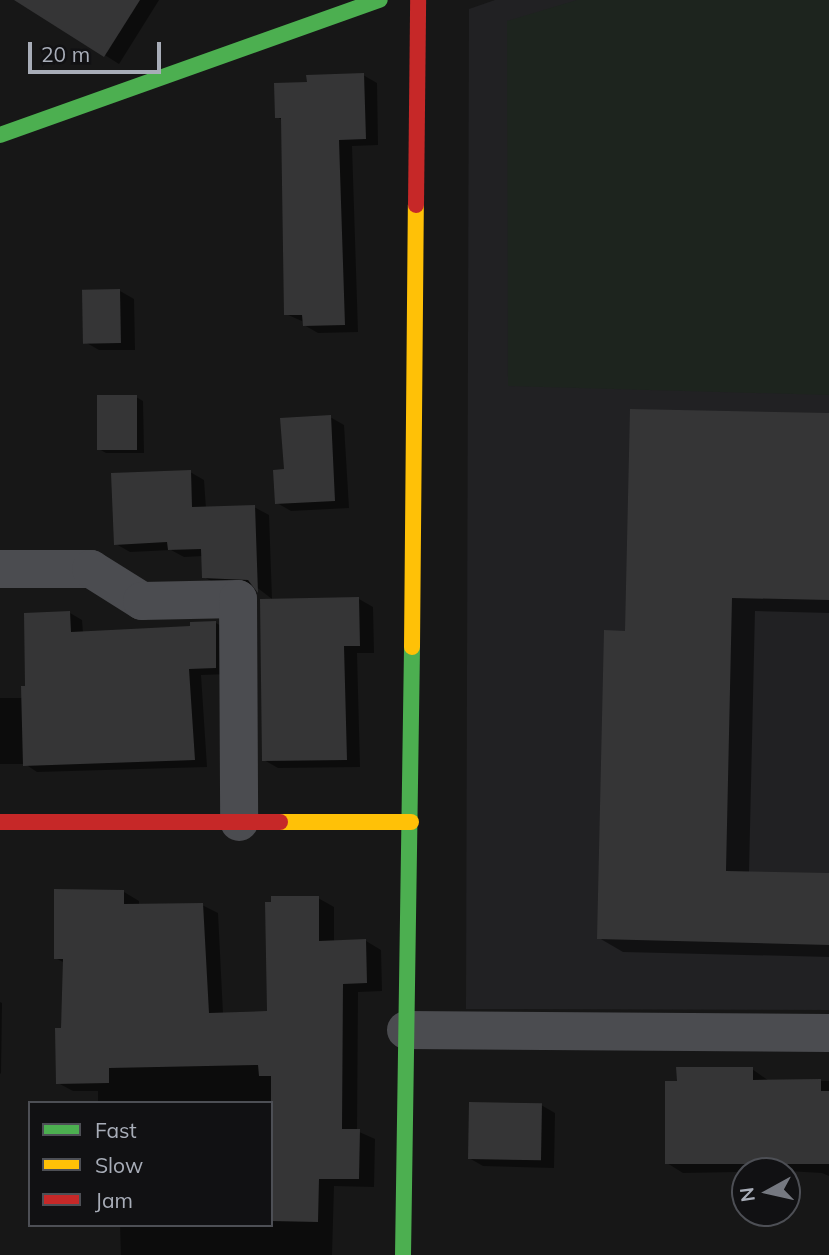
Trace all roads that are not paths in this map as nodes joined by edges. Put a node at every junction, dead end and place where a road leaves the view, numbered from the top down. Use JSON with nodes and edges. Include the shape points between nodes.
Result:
{"nodes":[{"id":1,"x":380,"y":0,"type":"edge"},
{"id":2,"x":418,"y":0,"type":"edge"},
{"id":3,"x":0,"y":135,"type":"edge"},
{"id":4,"x":0,"y":569,"type":"edge"},
{"id":5,"x":0,"y":821,"type":"edge"},
{"id":6,"x":239,"y":822,"type":"junction"},
{"id":7,"x":411,"y":822,"type":"junction"},
{"id":8,"x":406,"y":1030,"type":"junction"},
{"id":9,"x":829,"y":1033,"type":"edge"},
{"id":10,"x":403,"y":1255,"type":"edge"}],
"edges":[{"from":1,"to":3,"type":"street"},
{"from":2,"to":7,"type":"street"},
{"from":4,"to":6,"type":"street","via":[[91,569],[142,601],[238,599]]},
{"from":5,"to":6,"type":"street"},
{"from":6,"to":7,"type":"street"},
{"from":7,"to":8,"type":"street"},
{"from":8,"to":9,"type":"street"},
{"from":8,"to":10,"type":"street"}]}
